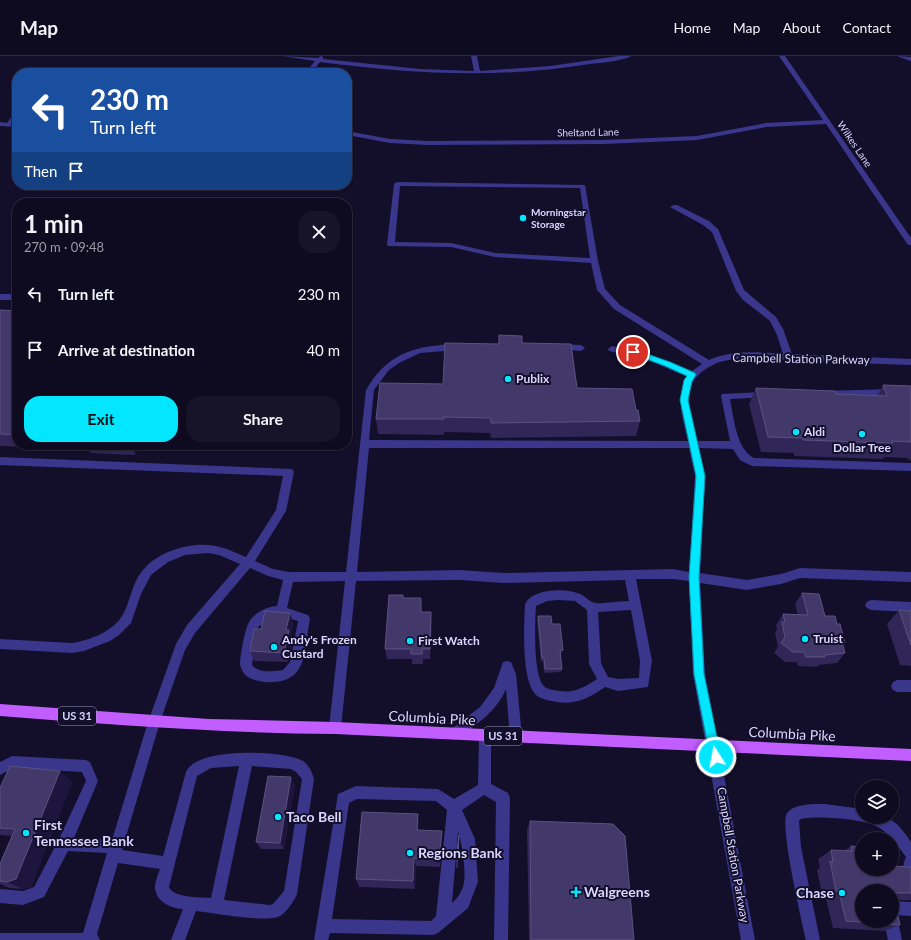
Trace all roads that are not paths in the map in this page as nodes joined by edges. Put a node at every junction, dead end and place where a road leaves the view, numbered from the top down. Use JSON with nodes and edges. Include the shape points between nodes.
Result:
{"nodes":[{"id":1,"x":285,"y":56,"type":"edge"},
{"id":2,"x":474,"y":56,"type":"edge"},
{"id":3,"x":628,"y":56,"type":"edge"},
{"id":4,"x":782,"y":56,"type":"edge"},
{"id":5,"x":901,"y":56,"type":"edge"},
{"id":6,"x":321,"y":58,"type":"edge"},
{"id":7,"x":911,"y":59,"type":"edge"},
{"id":8,"x":312,"y":68,"type":"edge"},
{"id":9,"x":476,"y":72,"type":"junction"},
{"id":10,"x":12,"y":120,"type":"edge"},
{"id":11,"x":828,"y":122,"type":"junction"},
{"id":12,"x":0,"y":124,"type":"edge"},
{"id":13,"x":9,"y":124,"type":"junction"},
{"id":14,"x":12,"y":124,"type":"edge"},
{"id":15,"x":352,"y":134,"type":"edge"},
{"id":16,"x":674,"y":207,"type":"dead end"},
{"id":17,"x":911,"y":243,"type":"edge"},
{"id":18,"x":594,"y":261,"type":"junction"},
{"id":19,"x":0,"y":297,"type":"edge"},
{"id":20,"x":12,"y":297,"type":"edge"},
{"id":21,"x":468,"y":347,"type":"edge"},
{"id":22,"x":551,"y":347,"type":"edge"},
{"id":23,"x":581,"y":348,"type":"dead end"},
{"id":24,"x":612,"y":349,"type":"dead end"},
{"id":25,"x":789,"y":357,"type":"junction"},
{"id":26,"x":911,"y":362,"type":"edge"},
{"id":27,"x":708,"y":363,"type":"junction"},
{"id":28,"x":692,"y":375,"type":"junction"},
{"id":29,"x":896,"y":392,"type":"edge"},
{"id":30,"x":811,"y":394,"type":"edge"},
{"id":31,"x":772,"y":395,"type":"edge"},
{"id":32,"x":364,"y":444,"type":"junction"},
{"id":33,"x":693,"y":445,"type":"junction"},
{"id":34,"x":736,"y":445,"type":"junction"},
{"id":35,"x":0,"y":461,"type":"edge"},
{"id":36,"x":911,"y":468,"type":"edge"},
{"id":37,"x":248,"y":563,"type":"junction"},
{"id":38,"x":630,"y":575,"type":"junction"},
{"id":39,"x":350,"y":576,"type":"junction"},
{"id":40,"x":289,"y":577,"type":"junction"},
{"id":41,"x":694,"y":577,"type":"junction"},
{"id":42,"x":911,"y":577,"type":"edge"},
{"id":43,"x":635,"y":605,"type":"junction"},
{"id":44,"x":871,"y":605,"type":"dead end"},
{"id":45,"x":911,"y":607,"type":"edge"},
{"id":46,"x":592,"y":608,"type":"junction"},
{"id":47,"x":281,"y":611,"type":"junction"},
{"id":48,"x":0,"y":644,"type":"edge"},
{"id":49,"x":604,"y":681,"type":"junction"},
{"id":50,"x":897,"y":686,"type":"dead end"},
{"id":51,"x":911,"y":686,"type":"edge"},
{"id":52,"x":0,"y":710,"type":"edge"},
{"id":53,"x":154,"y":722,"type":"junction"},
{"id":54,"x":335,"y":728,"type":"junction"},
{"id":55,"x":454,"y":734,"type":"junction"},
{"id":56,"x":485,"y":736,"type":"junction"},
{"id":57,"x":516,"y":737,"type":"junction"},
{"id":58,"x":713,"y":744,"type":"junction"},
{"id":59,"x":911,"y":755,"type":"edge"},
{"id":60,"x":247,"y":760,"type":"junction"},
{"id":61,"x":0,"y":770,"type":"edge"},
{"id":62,"x":484,"y":788,"type":"junction"},
{"id":63,"x":454,"y":807,"type":"junction"},
{"id":64,"x":855,"y":815,"type":"edge"},
{"id":65,"x":888,"y":824,"type":"edge"},
{"id":66,"x":64,"y":844,"type":"junction"},
{"id":67,"x":115,"y":851,"type":"junction"},
{"id":68,"x":911,"y":853,"type":"edge"},
{"id":69,"x":911,"y":860,"type":"edge"},
{"id":70,"x":168,"y":863,"type":"junction"},
{"id":71,"x":911,"y":876,"type":"edge"},
{"id":72,"x":0,"y":896,"type":"edge"},
{"id":73,"x":192,"y":903,"type":"junction"},
{"id":74,"x":221,"y":906,"type":"junction"},
{"id":75,"x":899,"y":909,"type":"edge"},
{"id":76,"x":911,"y":910,"type":"edge"},
{"id":77,"x":443,"y":920,"type":"junction"},
{"id":78,"x":892,"y":928,"type":"edge"},
{"id":79,"x":323,"y":933,"type":"edge"},
{"id":80,"x":0,"y":940,"type":"edge"},
{"id":81,"x":90,"y":940,"type":"edge"},
{"id":82,"x":178,"y":940,"type":"edge"},
{"id":83,"x":501,"y":940,"type":"edge"},
{"id":84,"x":748,"y":940,"type":"edge"},
{"id":85,"x":813,"y":940,"type":"edge"},
{"id":86,"x":895,"y":940,"type":"edge"}],
"edges":[{"from":1,"to":6,"type":"street"},
{"from":2,"to":9,"type":"street"},
{"from":3,"to":9,"type":"street","via":[[502,72]]},
{"from":4,"to":11,"type":"street","name":"Wilkes Lane"},
{"from":5,"to":7,"type":"street"},
{"from":6,"to":8,"type":"street"},
{"from":6,"to":9,"type":"street","via":[[396,70]]},
{"from":10,"to":13,"type":"street"},
{"from":11,"to":15,"type":"street","name":"Sheltand Lane","via":[[766,125],[697,138],[596,142],[428,143],[390,141]]},
{"from":11,"to":17,"type":"street","name":"Wilkes Lane"},
{"from":12,"to":13,"type":"street"},
{"from":13,"to":14,"type":"street"},
{"from":16,"to":25,"type":"street","via":[[706,223],[715,231],[740,291],[773,319]]},
{"from":18,"to":18,"type":"street","via":[[583,186],[397,184],[391,244],[452,245],[495,255]]},
{"from":18,"to":27,"type":"street","via":[[601,290],[617,307]]},
{"from":19,"to":20,"type":"street"},
{"from":21,"to":32,"type":"street","via":[[424,350],[401,357],[382,370],[373,390]]},
{"from":22,"to":23,"type":"street"},
{"from":24,"to":28,"type":"street","via":[[633,352]]},
{"from":25,"to":26,"type":"street","name":"Campbell Station Parkway"},
{"from":25,"to":27,"type":"street","name":"Campbell Station Parkway","via":[[739,357]]},
{"from":27,"to":28,"type":"street","name":"Campbell Station Parkway"},
{"from":28,"to":33,"type":"street","name":"Campbell Station Parkway","via":[[688,380],[684,400]]},
{"from":29,"to":30,"type":"street"},
{"from":31,"to":34,"type":"street","via":[[725,396]]},
{"from":32,"to":33,"type":"street"},
{"from":32,"to":39,"type":"street"},
{"from":33,"to":34,"type":"street"},
{"from":33,"to":41,"type":"street","name":"Campbell Station Parkway","via":[[700,476]]},
{"from":34,"to":36,"type":"street","via":[[742,457],[752,462]]},
{"from":35,"to":37,"type":"street","via":[[289,472],[281,511]]},
{"from":37,"to":40,"type":"street"},
{"from":37,"to":48,"type":"street","via":[[220,551],[184,551],[164,559],[147,572],[127,619],[106,637],[72,648]]},
{"from":37,"to":53,"type":"street","via":[[204,612],[183,642]]},
{"from":38,"to":39,"type":"street","via":[[503,578]]},
{"from":38,"to":41,"type":"street","via":[[673,574]]},
{"from":38,"to":43,"type":"street"},
{"from":39,"to":40,"type":"street"},
{"from":39,"to":54,"type":"street"},
{"from":40,"to":47,"type":"street"},
{"from":41,"to":42,"type":"street","via":[[746,585],[800,573]]},
{"from":41,"to":58,"type":"street","name":"Campbell Station Parkway","via":[[699,674]]},
{"from":43,"to":46,"type":"street"},
{"from":43,"to":49,"type":"street","via":[[646,662],[644,683],[618,685]]},
{"from":44,"to":45,"type":"street"},
{"from":46,"to":49,"type":"street","via":[[595,664]]},
{"from":46,"to":49,"type":"street","via":[[578,598],[550,595],[531,604],[529,620],[533,679],[539,690],[544,693],[567,698],[585,695]]},
{"from":47,"to":47,"type":"street","via":[[272,611],[253,625],[246,665],[253,675],[286,675],[294,668],[304,618]]},
{"from":50,"to":51,"type":"street"},
{"from":52,"to":53,"type":"main road","name":"Columbia Pike","number":"US 31"},
{"from":53,"to":54,"type":"main road","name":"Columbia Pike","number":"US 31"},
{"from":53,"to":67,"type":"street"},
{"from":54,"to":55,"type":"main road","name":"Columbia Pike","number":"US 31"},
{"from":55,"to":56,"type":"main road","name":"Columbia Pike","number":"US 31"},
{"from":55,"to":57,"type":"street","via":[[484,711],[496,696],[507,666]]},
{"from":56,"to":57,"type":"main road","name":"Columbia Pike","number":"US 31"},
{"from":56,"to":62,"type":"street"},
{"from":57,"to":58,"type":"main road","name":"Columbia Pike","number":"US 31"},
{"from":58,"to":59,"type":"main road","name":"Columbia Pike","number":"US 31"},
{"from":58,"to":84,"type":"street","name":"Campbell Station Parkway"},
{"from":60,"to":70,"type":"street","via":[[210,762],[192,772]]},
{"from":60,"to":74,"type":"street"},
{"from":60,"to":74,"type":"street","via":[[291,762],[304,770],[308,779],[290,894],[277,910],[270,912]]},
{"from":61,"to":66,"type":"street","via":[[12,762],[86,766],[92,781]]},
{"from":62,"to":63,"type":"street"},
{"from":62,"to":83,"type":"street","via":[[503,798]]},
{"from":63,"to":77,"type":"street"},
{"from":63,"to":77,"type":"street","via":[[468,839],[471,882],[463,903]]},
{"from":63,"to":79,"type":"street","via":[[438,795],[356,792],[343,799]]},
{"from":64,"to":85,"type":"street","via":[[809,811],[792,818],[794,847]]},
{"from":65,"to":68,"type":"street"},
{"from":66,"to":67,"type":"street"},
{"from":66,"to":72,"type":"street","via":[[39,892],[23,898]]},
{"from":67,"to":70,"type":"street"},
{"from":67,"to":81,"type":"street"},
{"from":69,"to":71,"type":"street"},
{"from":70,"to":73,"type":"street","via":[[162,887],[164,894],[173,901]]},
{"from":73,"to":74,"type":"street"},
{"from":73,"to":82,"type":"street"},
{"from":75,"to":76,"type":"street"},
{"from":77,"to":79,"type":"street","via":[[433,928]]},
{"from":78,"to":86,"type":"street"},
{"from":80,"to":81,"type":"street"}]}
